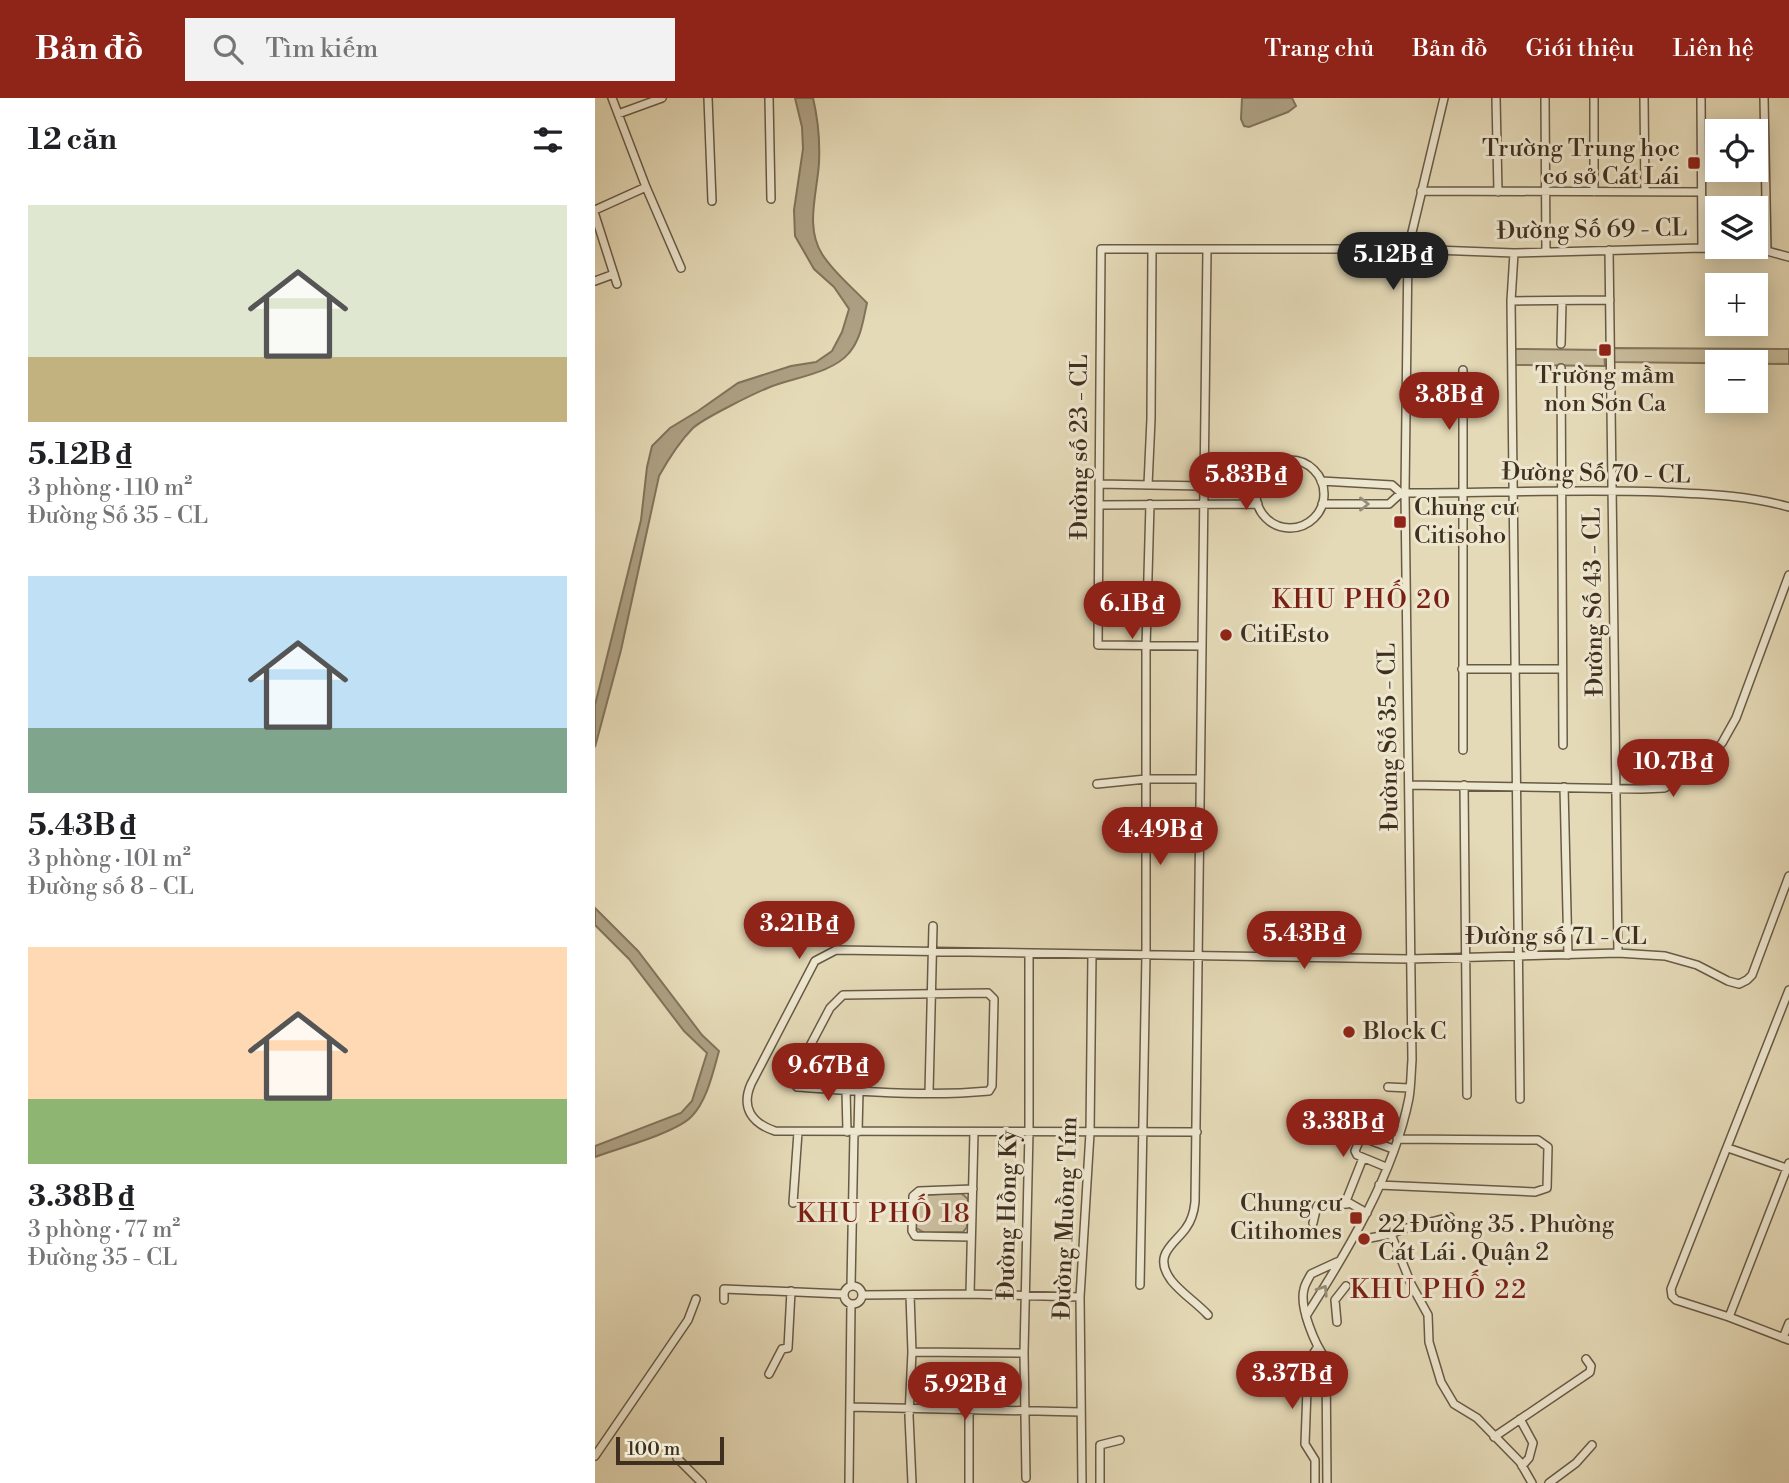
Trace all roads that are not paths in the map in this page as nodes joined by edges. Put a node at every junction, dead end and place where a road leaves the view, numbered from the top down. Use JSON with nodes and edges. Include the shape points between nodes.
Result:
{"nodes":[{"id":1,"x":612,"y":98,"type":"edge"},
{"id":2,"x":661,"y":98,"type":"edge"},
{"id":3,"x":708,"y":98,"type":"edge"},
{"id":4,"x":769,"y":98,"type":"edge"},
{"id":5,"x":1444,"y":98,"type":"edge"},
{"id":6,"x":1496,"y":98,"type":"edge"},
{"id":7,"x":1545,"y":98,"type":"edge"},
{"id":8,"x":1594,"y":98,"type":"edge"},
{"id":9,"x":1644,"y":98,"type":"edge"},
{"id":10,"x":1701,"y":98,"type":"edge"},
{"id":11,"x":1764,"y":98,"type":"edge"},
{"id":12,"x":618,"y":114,"type":"junction"},
{"id":13,"x":646,"y":187,"type":"junction"},
{"id":14,"x":1421,"y":191,"type":"junction"},
{"id":15,"x":1498,"y":192,"type":"junction"},
{"id":16,"x":1545,"y":192,"type":"junction"},
{"id":17,"x":1594,"y":192,"type":"junction"},
{"id":18,"x":1645,"y":192,"type":"junction"},
{"id":19,"x":1701,"y":192,"type":"junction"},
{"id":20,"x":1766,"y":196,"type":"edge"},
{"id":21,"x":771,"y":200,"type":"dead end"},
{"id":22,"x":712,"y":201,"type":"dead end"},
{"id":23,"x":595,"y":213,"type":"edge"},
{"id":24,"x":1702,"y":247,"type":"junction"},
{"id":25,"x":1705,"y":247,"type":"edge"},
{"id":26,"x":1101,"y":249,"type":"joint"},
{"id":27,"x":1408,"y":249,"type":"junction"},
{"id":28,"x":1152,"y":250,"type":"junction"},
{"id":29,"x":1207,"y":250,"type":"junction"},
{"id":30,"x":1609,"y":250,"type":"junction"},
{"id":31,"x":1768,"y":251,"type":"edge"},
{"id":32,"x":1546,"y":252,"type":"junction"},
{"id":33,"x":1514,"y":253,"type":"junction"},
{"id":34,"x":1789,"y":257,"type":"edge"},
{"id":35,"x":681,"y":268,"type":"dead end"},
{"id":36,"x":614,"y":274,"type":"junction"},
{"id":37,"x":595,"y":281,"type":"edge"},
{"id":38,"x":617,"y":284,"type":"dead end"},
{"id":39,"x":1610,"y":300,"type":"junction"},
{"id":40,"x":1511,"y":301,"type":"junction"},
{"id":41,"x":1562,"y":302,"type":"junction"},
{"id":42,"x":1561,"y":344,"type":"dead end"},
{"id":43,"x":1561,"y":368,"type":"dead end"},
{"id":44,"x":1463,"y":370,"type":"dead end"},
{"id":45,"x":1321,"y":481,"type":"junction"},
{"id":46,"x":1099,"y":484,"type":"junction"},
{"id":47,"x":1148,"y":485,"type":"junction"},
{"id":48,"x":1257,"y":485,"type":"junction"},
{"id":49,"x":1203,"y":486,"type":"junction"},
{"id":50,"x":1514,"y":491,"type":"junction"},
{"id":51,"x":1612,"y":491,"type":"junction"},
{"id":52,"x":1563,"y":492,"type":"junction"},
{"id":53,"x":1403,"y":493,"type":"junction"},
{"id":54,"x":1463,"y":493,"type":"junction"},
{"id":55,"x":1150,"y":504,"type":"junction"},
{"id":56,"x":1203,"y":504,"type":"junction"},
{"id":57,"x":1258,"y":504,"type":"junction"},
{"id":58,"x":1322,"y":504,"type":"junction"},
{"id":59,"x":1100,"y":505,"type":"junction"},
{"id":60,"x":1789,"y":507,"type":"edge"},
{"id":61,"x":1789,"y":575,"type":"edge"},
{"id":62,"x":1201,"y":646,"type":"junction"},
{"id":63,"x":1146,"y":647,"type":"junction"},
{"id":64,"x":1515,"y":668,"type":"junction"},
{"id":65,"x":1462,"y":669,"type":"junction"},
{"id":66,"x":1562,"y":669,"type":"junction"},
{"id":67,"x":1563,"y":745,"type":"dead end"},
{"id":68,"x":1463,"y":750,"type":"dead end"},
{"id":69,"x":1146,"y":779,"type":"junction"},
{"id":70,"x":1199,"y":779,"type":"junction"},
{"id":71,"x":1097,"y":784,"type":"dead end"},
{"id":72,"x":1410,"y":785,"type":"junction"},
{"id":73,"x":1464,"y":785,"type":"junction"},
{"id":74,"x":1517,"y":786,"type":"junction"},
{"id":75,"x":1564,"y":787,"type":"junction"},
{"id":76,"x":1616,"y":787,"type":"junction"},
{"id":77,"x":1789,"y":876,"type":"edge"},
{"id":78,"x":933,"y":926,"type":"dead end"},
{"id":79,"x":933,"y":953,"type":"junction"},
{"id":80,"x":1618,"y":953,"type":"junction"},
{"id":81,"x":1029,"y":954,"type":"junction"},
{"id":82,"x":1092,"y":954,"type":"junction"},
{"id":83,"x":1519,"y":954,"type":"junction"},
{"id":84,"x":1146,"y":955,"type":"junction"},
{"id":85,"x":1198,"y":955,"type":"junction"},
{"id":86,"x":1568,"y":955,"type":"junction"},
{"id":87,"x":1464,"y":957,"type":"junction"},
{"id":88,"x":1409,"y":959,"type":"junction"},
{"id":89,"x":1789,"y":990,"type":"edge"},
{"id":90,"x":932,"y":994,"type":"junction"},
{"id":91,"x":1785,"y":1011,"type":"edge"},
{"id":92,"x":1388,"y":1087,"type":"dead end"},
{"id":93,"x":1409,"y":1088,"type":"junction"},
{"id":94,"x":846,"y":1090,"type":"junction"},
{"id":95,"x":859,"y":1091,"type":"junction"},
{"id":96,"x":929,"y":1093,"type":"junction"},
{"id":97,"x":1467,"y":1095,"type":"dead end"},
{"id":98,"x":1520,"y":1098,"type":"dead end"},
{"id":99,"x":798,"y":1132,"type":"junction"},
{"id":100,"x":853,"y":1132,"type":"junction"},
{"id":101,"x":974,"y":1132,"type":"junction"},
{"id":102,"x":1029,"y":1132,"type":"junction"},
{"id":103,"x":1197,"y":1132,"type":"junction"},
{"id":104,"x":1090,"y":1133,"type":"junction"},
{"id":105,"x":1141,"y":1133,"type":"junction"},
{"id":106,"x":1397,"y":1139,"type":"junction"},
{"id":107,"x":1728,"y":1148,"type":"junction"},
{"id":108,"x":1393,"y":1149,"type":"junction"},
{"id":109,"x":1363,"y":1158,"type":"junction"},
{"id":110,"x":1386,"y":1167,"type":"junction"},
{"id":111,"x":1788,"y":1167,"type":"edge"},
{"id":112,"x":1379,"y":1185,"type":"junction"},
{"id":113,"x":973,"y":1189,"type":"junction"},
{"id":114,"x":793,"y":1203,"type":"dead end"},
{"id":115,"x":1347,"y":1204,"type":"junction"},
{"id":116,"x":1367,"y":1213,"type":"junction"},
{"id":117,"x":1450,"y":1217,"type":"dead end"},
{"id":118,"x":1314,"y":1223,"type":"dead end"},
{"id":119,"x":1391,"y":1234,"type":"junction"},
{"id":120,"x":1356,"y":1236,"type":"junction"},
{"id":121,"x":971,"y":1237,"type":"junction"},
{"id":122,"x":1338,"y":1262,"type":"junction"},
{"id":123,"x":1140,"y":1285,"type":"dead end"},
{"id":124,"x":851,"y":1286,"type":"junction"},
{"id":125,"x":1346,"y":1286,"type":"dead end"},
{"id":126,"x":790,"y":1291,"type":"junction"},
{"id":127,"x":843,"y":1294,"type":"junction"},
{"id":128,"x":970,"y":1294,"type":"junction"},
{"id":129,"x":862,"y":1295,"type":"junction"},
{"id":130,"x":910,"y":1295,"type":"junction"},
{"id":131,"x":1025,"y":1296,"type":"junction"},
{"id":132,"x":1080,"y":1297,"type":"junction"},
{"id":133,"x":696,"y":1299,"type":"dead end"},
{"id":134,"x":724,"y":1300,"type":"dead end"},
{"id":135,"x":851,"y":1304,"type":"junction"},
{"id":136,"x":1208,"y":1315,"type":"dead end"},
{"id":137,"x":1306,"y":1316,"type":"junction"},
{"id":138,"x":1729,"y":1317,"type":"junction"},
{"id":139,"x":1337,"y":1322,"type":"dead end"},
{"id":140,"x":1789,"y":1323,"type":"edge"},
{"id":141,"x":1786,"y":1339,"type":"edge"},
{"id":142,"x":1317,"y":1348,"type":"junction"},
{"id":143,"x":912,"y":1352,"type":"junction"},
{"id":144,"x":1024,"y":1353,"type":"junction"},
{"id":145,"x":1586,"y":1359,"type":"dead end"},
{"id":146,"x":769,"y":1374,"type":"dead end"},
{"id":147,"x":850,"y":1407,"type":"junction"},
{"id":148,"x":911,"y":1408,"type":"junction"},
{"id":149,"x":968,"y":1408,"type":"junction"},
{"id":150,"x":1024,"y":1409,"type":"junction"},
{"id":151,"x":1080,"y":1412,"type":"junction"},
{"id":152,"x":1520,"y":1419,"type":"junction"},
{"id":153,"x":1494,"y":1437,"type":"junction"},
{"id":154,"x":1120,"y":1440,"type":"dead end"},
{"id":155,"x":1592,"y":1445,"type":"dead end"},
{"id":156,"x":595,"y":1456,"type":"edge"},
{"id":157,"x":677,"y":1458,"type":"dead end"},
{"id":158,"x":1522,"y":1466,"type":"junction"},
{"id":159,"x":1027,"y":1478,"type":"dead end"},
{"id":160,"x":702,"y":1483,"type":"edge"},
{"id":161,"x":849,"y":1483,"type":"edge"},
{"id":162,"x":912,"y":1483,"type":"edge"},
{"id":163,"x":969,"y":1483,"type":"edge"},
{"id":164,"x":1081,"y":1483,"type":"edge"},
{"id":165,"x":1100,"y":1483,"type":"edge"},
{"id":166,"x":1315,"y":1483,"type":"edge"},
{"id":167,"x":1327,"y":1483,"type":"edge"},
{"id":168,"x":1532,"y":1483,"type":"edge"},
{"id":169,"x":1549,"y":1483,"type":"edge"}],
"edges":[{"from":1,"to":12,"type":"street"},
{"from":2,"to":12,"type":"street"},
{"from":3,"to":22,"type":"street"},
{"from":4,"to":21,"type":"street"},
{"from":5,"to":14,"type":"street","name":"Đường Số 35 - CL"},
{"from":6,"to":15,"type":"street"},
{"from":7,"to":16,"type":"street"},
{"from":8,"to":17,"type":"street"},
{"from":9,"to":18,"type":"street"},
{"from":10,"to":19,"type":"street"},
{"from":11,"to":20,"type":"street"},
{"from":12,"to":13,"type":"street"},
{"from":13,"to":23,"type":"street"},
{"from":13,"to":35,"type":"street"},
{"from":14,"to":15,"type":"street"},
{"from":14,"to":27,"type":"street","name":"Đường Số 35 - CL"},
{"from":15,"to":16,"type":"street"},
{"from":16,"to":17,"type":"street"},
{"from":16,"to":32,"type":"street"},
{"from":17,"to":18,"type":"street"},
{"from":18,"to":19,"type":"street"},
{"from":19,"to":24,"type":"street"},
{"from":23,"to":36,"type":"street"},
{"from":24,"to":25,"type":"street","name":"Đường Số 69 - CL"},
{"from":24,"to":30,"type":"street","name":"Đường Số 69 - CL"},
{"from":26,"to":28,"type":"street","name":"Đường Số 69 - CL"},
{"from":26,"to":46,"type":"street","name":"Đường số 23 - CL"},
{"from":27,"to":29,"type":"street","name":"Đường Số 69 - CL"},
{"from":27,"to":33,"type":"street","name":"Đường Số 69 - CL"},
{"from":27,"to":53,"type":"street","name":"Đường Số 35 - CL"},
{"from":28,"to":29,"type":"street","name":"Đường Số 69 - CL"},
{"from":28,"to":47,"type":"street"},
{"from":29,"to":49,"type":"street"},
{"from":30,"to":32,"type":"street","name":"Đường Số 69 - CL"},
{"from":30,"to":39,"type":"street","name":"Đường Số 43 - CL"},
{"from":31,"to":34,"type":"street","name":"Đường Số 69 - CL"},
{"from":32,"to":33,"type":"street","name":"Đường Số 69 - CL"},
{"from":33,"to":40,"type":"street"},
{"from":36,"to":37,"type":"street"},
{"from":36,"to":38,"type":"street"},
{"from":39,"to":41,"type":"street"},
{"from":39,"to":51,"type":"street","name":"Đường Số 43 - CL"},
{"from":40,"to":41,"type":"street"},
{"from":40,"to":50,"type":"street"},
{"from":41,"to":42,"type":"street"},
{"from":43,"to":52,"type":"street"},
{"from":44,"to":54,"type":"street"},
{"from":45,"to":48,"type":"street","via":[[1315,471],[1295,460],[1273,465]]},
{"from":45,"to":53,"type":"street","name":"Đường Số 70 - CL","via":[[1392,485]]},
{"from":45,"to":58,"type":"street"},
{"from":46,"to":47,"type":"street"},
{"from":46,"to":59,"type":"street","name":"Đường số 23 - CL"},
{"from":47,"to":49,"type":"street"},
{"from":48,"to":49,"type":"street"},
{"from":48,"to":57,"type":"street"},
{"from":49,"to":56,"type":"street"},
{"from":50,"to":52,"type":"street","name":"Đường Số 70 - CL"},
{"from":50,"to":54,"type":"street","name":"Đường Số 70 - CL"},
{"from":50,"to":64,"type":"street"},
{"from":51,"to":52,"type":"street","name":"Đường Số 70 - CL"},
{"from":51,"to":60,"type":"street","name":"Đường Số 70 - CL","via":[[1730,495]]},
{"from":51,"to":76,"type":"street","name":"Đường Số 43 - CL"},
{"from":52,"to":66,"type":"street"},
{"from":53,"to":54,"type":"street","name":"Đường Số 70 - CL"},
{"from":58,"to":53,"type":"street","name":"Đường Số 70 - CL","one_way":true,"via":[[1389,503]]},
{"from":53,"to":72,"type":"street","name":"Đường Số 35 - CL"},
{"from":54,"to":65,"type":"street"},
{"from":55,"to":56,"type":"street"},
{"from":55,"to":59,"type":"street"},
{"from":55,"to":63,"type":"street"},
{"from":56,"to":57,"type":"street"},
{"from":56,"to":62,"type":"street"},
{"from":57,"to":58,"type":"street","via":[[1270,521],[1290,528],[1310,521]]},
{"from":59,"to":63,"type":"street","name":"Đường số 23 - CL","via":[[1098,645]]},
{"from":61,"to":76,"type":"street","via":[[1736,718],[1722,743],[1706,762],[1664,788]]},
{"from":62,"to":63,"type":"street"},
{"from":62,"to":70,"type":"street"},
{"from":63,"to":69,"type":"street"},
{"from":64,"to":65,"type":"street"},
{"from":64,"to":66,"type":"street"},
{"from":64,"to":74,"type":"street"},
{"from":65,"to":68,"type":"street"},
{"from":66,"to":67,"type":"street"},
{"from":69,"to":70,"type":"street"},
{"from":69,"to":71,"type":"street"},
{"from":69,"to":84,"type":"street"},
{"from":70,"to":85,"type":"street"},
{"from":72,"to":73,"type":"street"},
{"from":72,"to":88,"type":"street","name":"Đường Số 35 - CL"},
{"from":73,"to":74,"type":"street"},
{"from":73,"to":87,"type":"street"},
{"from":74,"to":75,"type":"street"},
{"from":74,"to":83,"type":"street"},
{"from":75,"to":76,"type":"street"},
{"from":75,"to":86,"type":"street"},
{"from":76,"to":80,"type":"street","name":"Đường Số 43 - CL"},
{"from":77,"to":80,"type":"street","name":"Đường số 71 - CL","via":[[1748,981],[1728,981],[1665,956]]},
{"from":78,"to":79,"type":"street"},
{"from":79,"to":81,"type":"street","name":"Đường số 71 - CL"},
{"from":79,"to":90,"type":"street"},
{"from":79,"to":99,"type":"street","name":"Đường số 71 - CL","via":[[836,950],[815,961],[746,1099],[750,1115],[764,1128]]},
{"from":80,"to":86,"type":"street","name":"Đường số 71 - CL"},
{"from":81,"to":82,"type":"street","name":"Đường số 71 - CL"},
{"from":81,"to":102,"type":"street","name":"Đường Hồng Kỳ"},
{"from":82,"to":84,"type":"street","name":"Đường số 71 - CL"},
{"from":82,"to":104,"type":"street","name":"Đường Muồng Tím"},
{"from":83,"to":86,"type":"street","name":"Đường số 71 - CL"},
{"from":83,"to":87,"type":"street","name":"Đường số 71 - CL"},
{"from":83,"to":98,"type":"street"},
{"from":84,"to":85,"type":"street","name":"Đường số 71 - CL"},
{"from":84,"to":105,"type":"street"},
{"from":85,"to":88,"type":"street","name":"Đường số 71 - CL"},
{"from":85,"to":103,"type":"street"},
{"from":87,"to":88,"type":"street","name":"Đường số 71 - CL"},
{"from":87,"to":97,"type":"street"},
{"from":88,"to":93,"type":"street","name":"Đường Số 35 - CL"},
{"from":89,"to":91,"type":"street"},
{"from":90,"to":94,"type":"street","via":[[843,995],[836,1001],[792,1080],[797,1087]]},
{"from":90,"to":96,"type":"street"},
{"from":90,"to":96,"type":"street","via":[[988,993],[994,999],[992,1086],[989,1091]]},
{"from":91,"to":107,"type":"street"},
{"from":92,"to":93,"type":"street"},
{"from":93,"to":106,"type":"street","name":"Đường Số 35 - CL"},
{"from":94,"to":95,"type":"street"},
{"from":94,"to":100,"type":"street"},
{"from":95,"to":96,"type":"street"},
{"from":95,"to":100,"type":"street"},
{"from":99,"to":100,"type":"street"},
{"from":99,"to":114,"type":"street"},
{"from":100,"to":101,"type":"street"},
{"from":100,"to":124,"type":"street"},
{"from":101,"to":102,"type":"street"},
{"from":101,"to":113,"type":"street"},
{"from":102,"to":104,"type":"street"},
{"from":102,"to":131,"type":"street","name":"Đường Hồng Kỳ"},
{"from":103,"to":105,"type":"street"},
{"from":103,"to":136,"type":"street","via":[[1193,1216],[1165,1254],[1165,1268],[1171,1280]]},
{"from":104,"to":105,"type":"street"},
{"from":104,"to":132,"type":"street","name":"Đường Muồng Tím"},
{"from":105,"to":123,"type":"street"},
{"from":106,"to":108,"type":"street","name":"Đường Số 35 - CL"},
{"from":106,"to":112,"type":"street","via":[[1538,1140],[1548,1147],[1547,1188],[1535,1192]]},
{"from":107,"to":111,"type":"street"},
{"from":107,"to":138,"type":"street","via":[[1671,1289],[1676,1300]]},
{"from":108,"to":109,"type":"street","via":[[1360,1139],[1355,1151]]},
{"from":108,"to":110,"type":"street","name":"Đường Số 35 - CL"},
{"from":109,"to":110,"type":"street"},
{"from":109,"to":115,"type":"street"},
{"from":110,"to":112,"type":"street","name":"Đường Số 35 - CL"},
{"from":111,"to":138,"type":"street"},
{"from":112,"to":116,"type":"street","name":"Đường Số 35 - CL"},
{"from":113,"to":121,"type":"street"},
{"from":113,"to":121,"type":"street","via":[[916,1191],[913,1196],[915,1236]]},
{"from":115,"to":116,"type":"street"},
{"from":115,"to":118,"type":"street","via":[[1317,1206]]},
{"from":116,"to":120,"type":"street","name":"Đường Số 35 - CL"},
{"from":117,"to":119,"type":"street","via":[[1409,1225]]},
{"from":119,"to":120,"type":"street"},
{"from":119,"to":153,"type":"street","via":[[1428,1315],[1429,1342],[1441,1382],[1454,1404],[1477,1418]]},
{"from":120,"to":122,"type":"street","name":"Đường Số 35 - CL"},
{"from":121,"to":128,"type":"street"},
{"from":137,"to":122,"type":"street","name":"Đường Số 35 - CL","one_way":true},
{"from":122,"to":137,"type":"street","via":[[1311,1274],[1303,1291]]},
{"from":124,"to":127,"type":"street"},
{"from":124,"to":129,"type":"street","via":[[858,1287]]},
{"from":125,"to":139,"type":"street","via":[[1335,1300]]},
{"from":126,"to":127,"type":"street"},
{"from":126,"to":134,"type":"street","via":[[724,1289]]},
{"from":126,"to":146,"type":"street","via":[[788,1348],[782,1349]]},
{"from":127,"to":135,"type":"street"},
{"from":128,"to":130,"type":"street"},
{"from":128,"to":131,"type":"street"},
{"from":129,"to":130,"type":"street"},
{"from":129,"to":135,"type":"street","via":[[858,1303]]},
{"from":130,"to":143,"type":"street"},
{"from":131,"to":132,"type":"street"},
{"from":131,"to":144,"type":"street","name":"Đường Hồng Kỳ"},
{"from":132,"to":151,"type":"street","name":"Đường Muồng Tím"},
{"from":133,"to":156,"type":"street","via":[[688,1320]]},
{"from":135,"to":147,"type":"street"},
{"from":137,"to":142,"type":"street"},
{"from":138,"to":141,"type":"street"},
{"from":140,"to":141,"type":"street"},
{"from":142,"to":166,"type":"street","via":[[1308,1362],[1305,1444],[1315,1460]]},
{"from":142,"to":167,"type":"street","via":[[1327,1363]]},
{"from":143,"to":144,"type":"street"},
{"from":143,"to":148,"type":"street"},
{"from":144,"to":150,"type":"street","name":"Đường Hồng Kỳ"},
{"from":145,"to":152,"type":"street","via":[[1590,1372]]},
{"from":147,"to":148,"type":"street"},
{"from":147,"to":161,"type":"street"},
{"from":148,"to":149,"type":"street"},
{"from":148,"to":162,"type":"street"},
{"from":149,"to":150,"type":"street"},
{"from":149,"to":163,"type":"street"},
{"from":150,"to":151,"type":"street"},
{"from":150,"to":159,"type":"street","name":"Đường Hồng Kỳ"},
{"from":151,"to":164,"type":"street","name":"Đường Muồng Tím"},
{"from":152,"to":153,"type":"street"},
{"from":152,"to":158,"type":"street","via":[[1533,1443]]},
{"from":153,"to":158,"type":"street"},
{"from":154,"to":165,"type":"street","via":[[1100,1445]]},
{"from":155,"to":169,"type":"street"},
{"from":157,"to":160,"type":"street"},
{"from":158,"to":168,"type":"street"}]}
